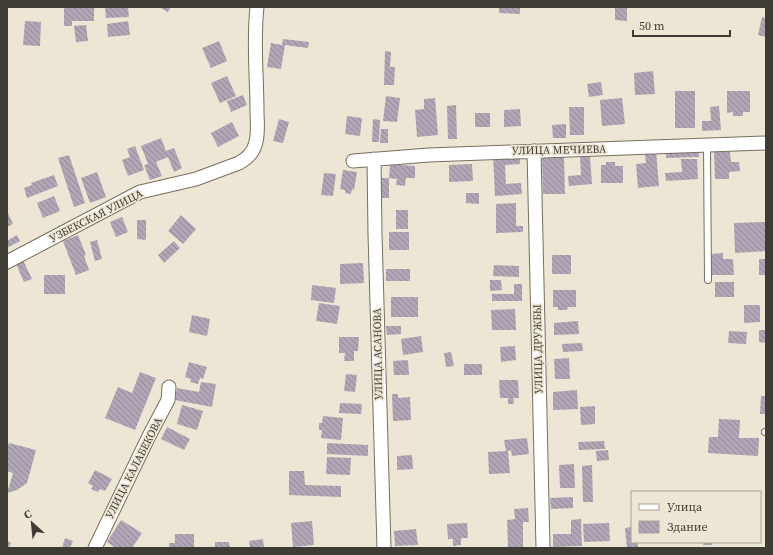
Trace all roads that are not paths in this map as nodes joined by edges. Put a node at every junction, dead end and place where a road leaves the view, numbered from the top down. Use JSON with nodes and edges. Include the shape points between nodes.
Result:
{"nodes":[{"id":1,"x":257,"y":7,"type":"edge"},
{"id":2,"x":766,"y":143,"type":"edge"},
{"id":3,"x":707,"y":145,"type":"junction"},
{"id":4,"x":534,"y":151,"type":"junction"},
{"id":5,"x":374,"y":159,"type":"junction"},
{"id":6,"x":353,"y":161,"type":"dead end"},
{"id":7,"x":7,"y":262,"type":"edge"},
{"id":8,"x":708,"y":280,"type":"dead end"},
{"id":9,"x":170,"y":387,"type":"dead end"},
{"id":10,"x":95,"y":548,"type":"edge"},
{"id":11,"x":384,"y":548,"type":"edge"},
{"id":12,"x":543,"y":548,"type":"edge"}],
"edges":[{"from":1,"to":7,"type":"street","name":"УЗБЕКСКАЯ УЛИЦА","via":[[256,135],[255,145],[246,159],[196,179],[140,192]]},
{"from":2,"to":3,"type":"street","name":"УЛИЦА МЕЧИЕВА"},
{"from":3,"to":4,"type":"street","name":"УЛИЦА МЕЧИЕВА"},
{"from":3,"to":8,"type":"lane"},
{"from":4,"to":5,"type":"street","name":"УЛИЦА МЕЧИЕВА"},
{"from":4,"to":12,"type":"street","name":"УЛИЦА ДРУЖБЫ"},
{"from":5,"to":6,"type":"street","name":"УЛИЦА МЕЧИЕВА"},
{"from":5,"to":11,"type":"street","name":"УЛИЦА АСАНОВА"},
{"from":9,"to":10,"type":"street","name":"УЛИЦА КАЛАБЕКОВА","via":[[168,400]]}]}
